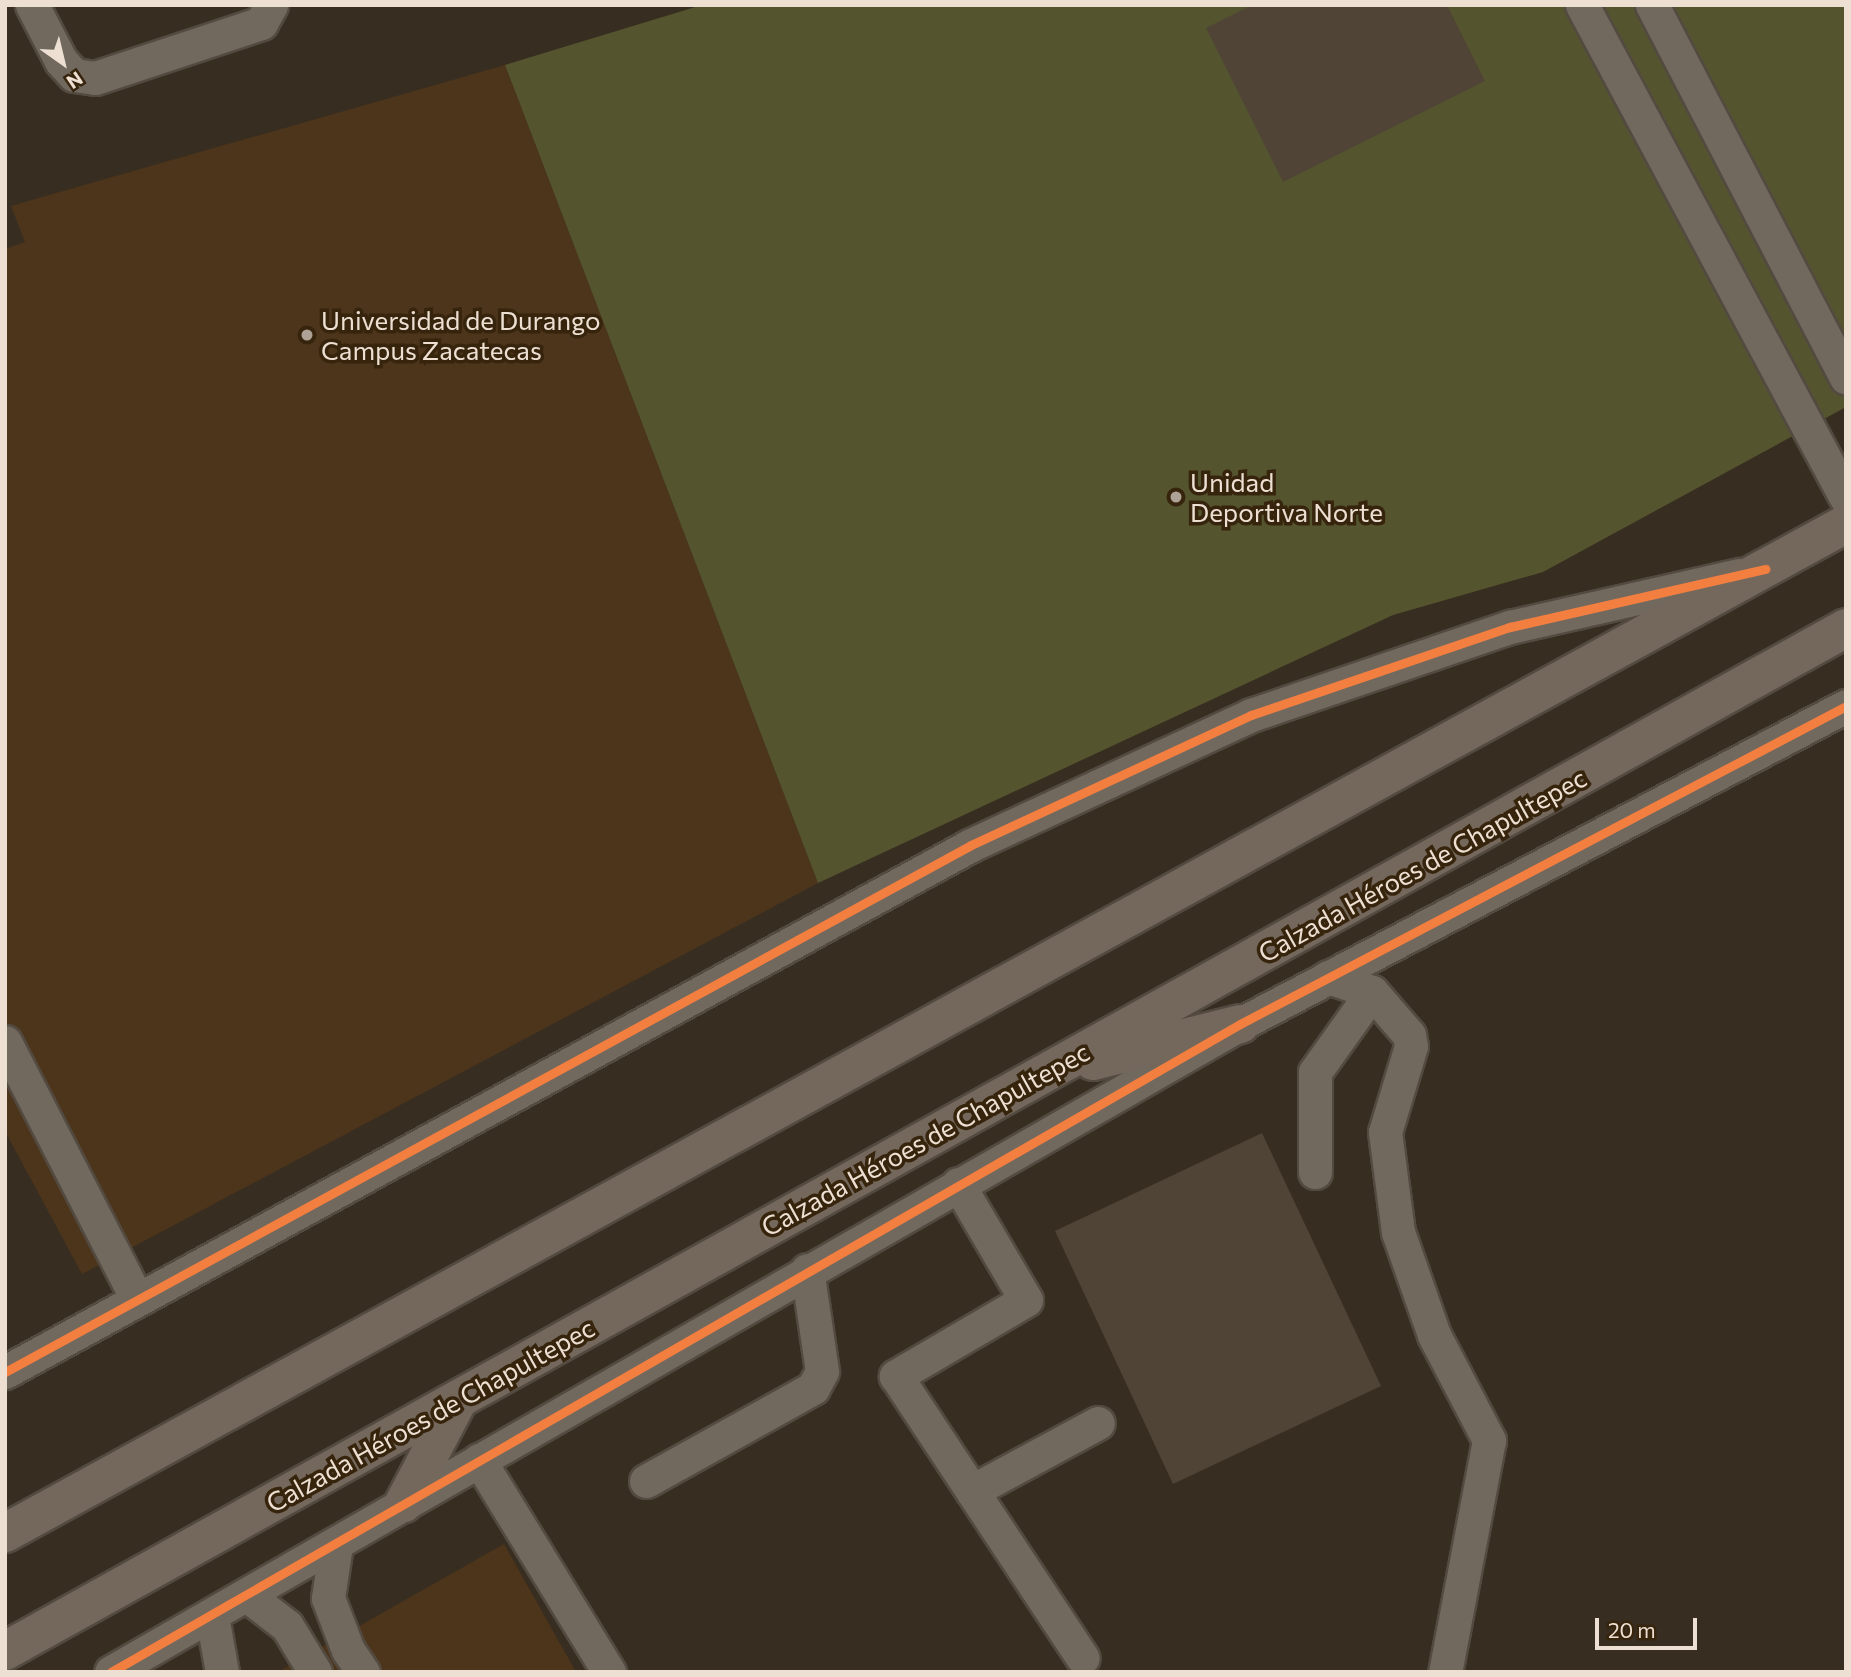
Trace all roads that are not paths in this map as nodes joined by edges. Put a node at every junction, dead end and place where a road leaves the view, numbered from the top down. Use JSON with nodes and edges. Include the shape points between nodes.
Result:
{"nodes":[{"id":1,"x":32,"y":5,"type":"edge"},
{"id":2,"x":271,"y":5,"type":"edge"},
{"id":3,"x":1582,"y":5,"type":"edge"},
{"id":4,"x":1652,"y":5,"type":"edge"},
{"id":5,"x":1846,"y":377,"type":"edge"},
{"id":6,"x":1846,"y":498,"type":"edge"},
{"id":7,"x":1846,"y":524,"type":"edge"},
{"id":8,"x":1766,"y":569,"type":"junction"},
{"id":9,"x":1846,"y":628,"type":"edge"},
{"id":10,"x":1846,"y":706,"type":"edge"},
{"id":11,"x":1328,"y":978,"type":"junction"},
{"id":12,"x":1372,"y":992,"type":"junction"},
{"id":13,"x":1240,"y":1024,"type":"junction"},
{"id":14,"x":5,"y":1042,"type":"edge"},
{"id":15,"x":1040,"y":1074,"type":"junction"},
{"id":16,"x":1315,"y":1172,"type":"dead end"},
{"id":17,"x":958,"y":1184,"type":"junction"},
{"id":18,"x":807,"y":1270,"type":"junction"},
{"id":19,"x":137,"y":1299,"type":"junction"},
{"id":20,"x":5,"y":1372,"type":"edge"},
{"id":21,"x":458,"y":1400,"type":"junction"},
{"id":22,"x":1098,"y":1423,"type":"dead end"},
{"id":23,"x":479,"y":1460,"type":"junction"},
{"id":24,"x":646,"y":1480,"type":"dead end"},
{"id":25,"x":972,"y":1491,"type":"junction"},
{"id":26,"x":404,"y":1503,"type":"junction"},
{"id":27,"x":5,"y":1533,"type":"edge"},
{"id":28,"x":336,"y":1545,"type":"junction"},
{"id":29,"x":248,"y":1596,"type":"junction"},
{"id":30,"x":328,"y":1598,"type":"junction"},
{"id":31,"x":212,"y":1616,"type":"junction"},
{"id":32,"x":287,"y":1626,"type":"junction"},
{"id":33,"x":5,"y":1651,"type":"edge"},
{"id":34,"x":1083,"y":1658,"type":"dead end"},
{"id":35,"x":212,"y":1668,"type":"edge"},
{"id":36,"x":111,"y":1672,"type":"edge"},
{"id":37,"x":315,"y":1672,"type":"edge"},
{"id":38,"x":363,"y":1672,"type":"edge"},
{"id":39,"x":609,"y":1672,"type":"edge"},
{"id":40,"x":1446,"y":1672,"type":"edge"}],
"edges":[{"from":1,"to":2,"type":"street","via":[[61,61],[74,75],[95,78],[261,23]]},
{"from":3,"to":6,"type":"street"},
{"from":4,"to":5,"type":"street"},
{"from":7,"to":8,"type":"main road"},
{"from":8,"to":19,"type":"street","via":[[1510,627],[1251,715],[971,845]]},
{"from":8,"to":27,"type":"main road"},
{"from":9,"to":15,"type":"main road","name":"Calzada Héroes de Chapultepec"},
{"from":10,"to":11,"type":"street"},
{"from":11,"to":12,"type":"street"},
{"from":11,"to":13,"type":"street"},
{"from":12,"to":16,"type":"street","via":[[1315,1072]]},
{"from":12,"to":40,"type":"street","via":[[1409,1035],[1411,1046],[1385,1132],[1398,1232],[1434,1335],[1489,1440]]},
{"from":13,"to":15,"type":"main road"},
{"from":13,"to":17,"type":"street"},
{"from":14,"to":19,"type":"street"},
{"from":15,"to":21,"type":"main road","name":"Calzada Héroes de Chapultepec"},
{"from":17,"to":18,"type":"street"},
{"from":17,"to":25,"type":"street","via":[[1026,1300],[896,1376]]},
{"from":18,"to":23,"type":"street"},
{"from":18,"to":24,"type":"street","via":[[822,1371],[813,1388]]},
{"from":19,"to":20,"type":"street"},
{"from":21,"to":26,"type":"main road"},
{"from":21,"to":33,"type":"main road","name":"Calzada Héroes de Chapultepec"},
{"from":22,"to":25,"type":"street"},
{"from":23,"to":26,"type":"street"},
{"from":23,"to":39,"type":"street"},
{"from":25,"to":34,"type":"street"},
{"from":26,"to":28,"type":"street"},
{"from":28,"to":29,"type":"street"},
{"from":28,"to":30,"type":"street"},
{"from":29,"to":31,"type":"street"},
{"from":29,"to":32,"type":"street"},
{"from":30,"to":32,"type":"street"},
{"from":30,"to":38,"type":"street","via":[[348,1650]]},
{"from":31,"to":35,"type":"street"},
{"from":31,"to":36,"type":"street"},
{"from":32,"to":37,"type":"street"}]}
